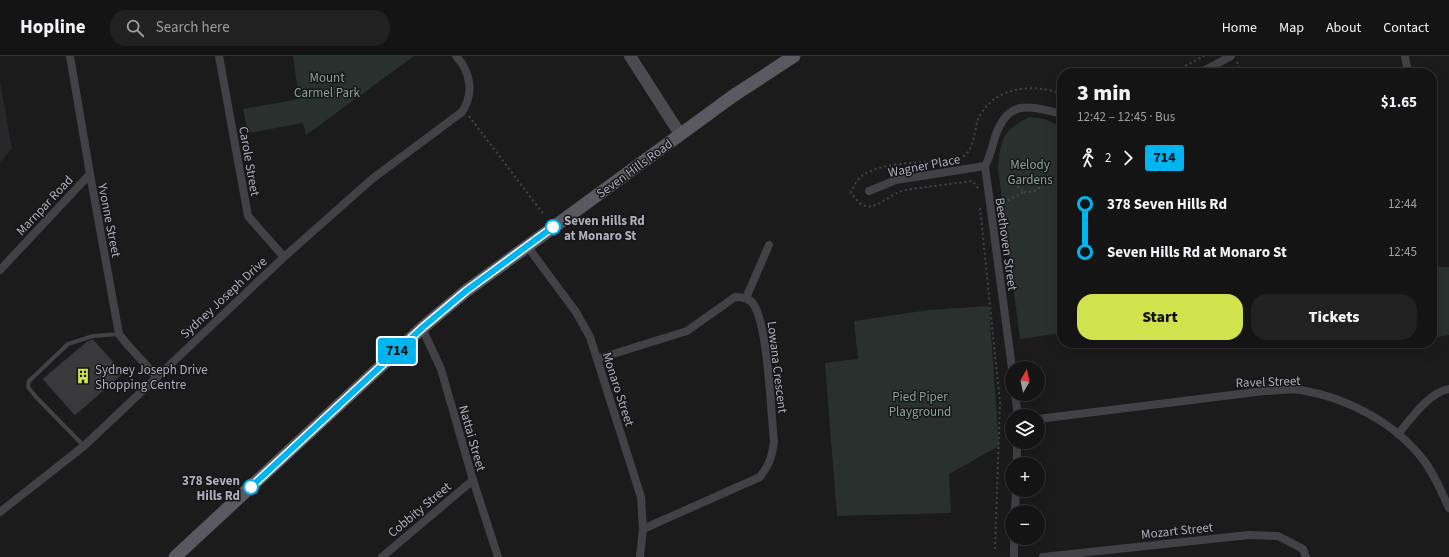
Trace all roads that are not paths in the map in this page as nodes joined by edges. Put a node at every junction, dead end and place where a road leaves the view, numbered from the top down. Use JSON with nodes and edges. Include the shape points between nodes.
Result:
{"nodes":[{"id":1,"x":70,"y":56,"type":"edge"},
{"id":2,"x":219,"y":56,"type":"edge"},
{"id":3,"x":456,"y":56,"type":"edge"},
{"id":4,"x":630,"y":56,"type":"edge"},
{"id":5,"x":794,"y":56,"type":"edge"},
{"id":6,"x":1232,"y":56,"type":"edge"},
{"id":7,"x":1405,"y":56,"type":"edge"},
{"id":8,"x":1209,"y":68,"type":"edge"},
{"id":9,"x":1407,"y":68,"type":"edge"},
{"id":10,"x":1057,"y":113,"type":"edge"},
{"id":11,"x":680,"y":134,"type":"junction"},
{"id":12,"x":985,"y":166,"type":"junction"},
{"id":13,"x":90,"y":174,"type":"junction"},
{"id":14,"x":868,"y":191,"type":"dead end"},
{"id":15,"x":769,"y":245,"type":"dead end"},
{"id":16,"x":527,"y":246,"type":"junction"},
{"id":17,"x":284,"y":257,"type":"junction"},
{"id":18,"x":0,"y":270,"type":"edge"},
{"id":19,"x":746,"y":298,"type":"junction"},
{"id":20,"x":422,"y":328,"type":"junction"},
{"id":21,"x":119,"y":334,"type":"junction"},
{"id":22,"x":597,"y":359,"type":"junction"},
{"id":23,"x":1011,"y":361,"type":"edge"},
{"id":24,"x":156,"y":376,"type":"junction"},
{"id":25,"x":1449,"y":389,"type":"edge"},
{"id":26,"x":1045,"y":418,"type":"edge"},
{"id":27,"x":1398,"y":434,"type":"junction"},
{"id":28,"x":84,"y":446,"type":"junction"},
{"id":29,"x":473,"y":480,"type":"junction"},
{"id":30,"x":1449,"y":508,"type":"edge"},
{"id":31,"x":0,"y":512,"type":"edge"},
{"id":32,"x":644,"y":529,"type":"junction"},
{"id":33,"x":1014,"y":545,"type":"edge"},
{"id":34,"x":1075,"y":555,"type":"edge"},
{"id":35,"x":175,"y":557,"type":"edge"},
{"id":36,"x":382,"y":557,"type":"edge"},
{"id":37,"x":498,"y":557,"type":"edge"},
{"id":38,"x":640,"y":557,"type":"edge"},
{"id":39,"x":1014,"y":557,"type":"edge"},
{"id":40,"x":1043,"y":557,"type":"edge"},
{"id":41,"x":1306,"y":557,"type":"edge"}],
"edges":[{"from":1,"to":13,"type":"street","name":"Yvonne Street"},
{"from":2,"to":17,"type":"street","name":"Carole Street","via":[[248,216]]},
{"from":3,"to":17,"type":"street","name":"Sydney Joseph Drive","via":[[461,61],[468,79],[470,95],[465,107],[372,179]]},
{"from":4,"to":11,"type":"street"},
{"from":5,"to":11,"type":"main road","name":"Seven Hills Road"},
{"from":6,"to":8,"type":"street"},
{"from":7,"to":9,"type":"street"},
{"from":10,"to":12,"type":"street","name":"Beethoven Street","via":[[1033,107],[1019,108],[1006,115]]},
{"from":11,"to":16,"type":"main road","name":"Seven Hills Road"},
{"from":12,"to":14,"type":"street","name":"Wagner Place","via":[[896,180]]},
{"from":12,"to":23,"type":"street","name":"Beethoven Street"},
{"from":13,"to":18,"type":"street","name":"Marnpar Road"},
{"from":13,"to":21,"type":"street","name":"Yvonne Street"},
{"from":15,"to":19,"type":"street"},
{"from":16,"to":20,"type":"main road","name":"Seven Hills Road","via":[[466,291]]},
{"from":16,"to":22,"type":"street","name":"Monaro Street","via":[[576,312],[590,337]]},
{"from":17,"to":24,"type":"street","name":"Sydney Joseph Drive"},
{"from":19,"to":22,"type":"street","via":[[735,297],[687,331]]},
{"from":19,"to":32,"type":"street","name":"Lowana Crescent","via":[[754,303],[759,314],[764,344],[774,442],[768,466],[760,477]]},
{"from":20,"to":29,"type":"street","name":"Nattai Street","via":[[441,369]]},
{"from":20,"to":35,"type":"main road","name":"Seven Hills Road"},
{"from":21,"to":24,"type":"street","name":"Yvonne Street"},
{"from":21,"to":28,"type":"lane","via":[[93,336],[68,344],[29,381],[28,387],[36,398]]},
{"from":22,"to":32,"type":"street","name":"Monaro Street","via":[[641,497]]},
{"from":24,"to":28,"type":"street","name":"Sydney Joseph Drive"},
{"from":25,"to":27,"type":"street","via":[[1441,390],[1428,401]]},
{"from":26,"to":27,"type":"street","name":"Ravel Street","via":[[1264,391],[1299,390],[1338,399],[1371,415]]},
{"from":27,"to":30,"type":"street","name":"Ravel Street","via":[[1425,462]]},
{"from":28,"to":31,"type":"street","name":"Sydney Joseph Drive"},
{"from":29,"to":36,"type":"street","name":"Cobbity Street"},
{"from":29,"to":37,"type":"street","name":"Nattai Street"},
{"from":32,"to":38,"type":"street","name":"Monaro Street"},
{"from":33,"to":39,"type":"street"},
{"from":34,"to":40,"type":"street","name":"Mozart Street"},
{"from":34,"to":41,"type":"street","name":"Mozart Street","via":[[1249,535],[1278,536],[1303,550]]}]}
